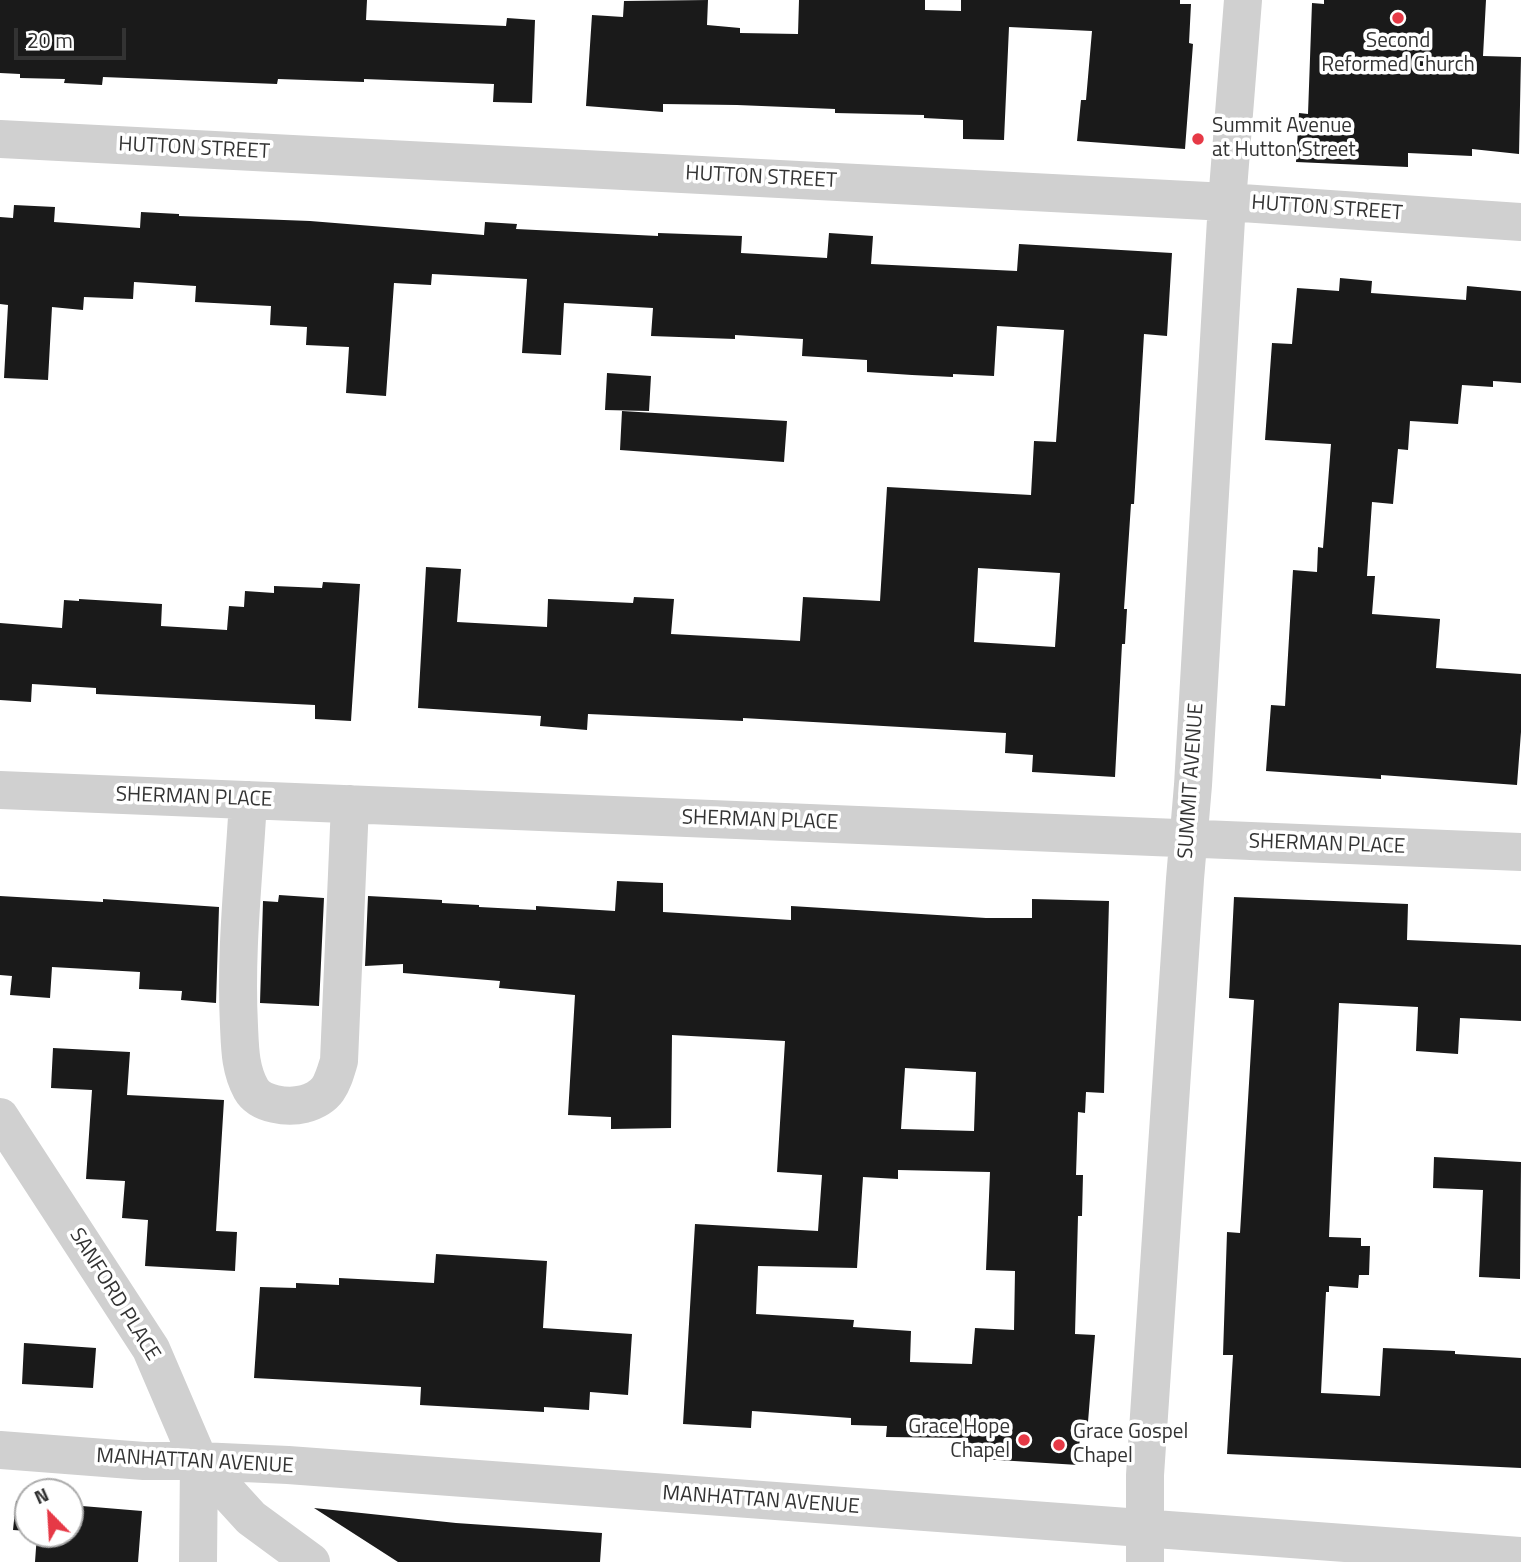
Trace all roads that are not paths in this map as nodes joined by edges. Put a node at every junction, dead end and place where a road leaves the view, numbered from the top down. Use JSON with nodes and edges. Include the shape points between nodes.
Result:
{"nodes":[{"id":1,"x":1243,"y":0,"type":"edge"},
{"id":2,"x":0,"y":139,"type":"edge"},
{"id":3,"x":1227,"y":202,"type":"junction"},
{"id":4,"x":1521,"y":222,"type":"edge"},
{"id":5,"x":0,"y":790,"type":"edge"},
{"id":6,"x":248,"y":800,"type":"junction"},
{"id":7,"x":350,"y":804,"type":"junction"},
{"id":8,"x":1189,"y":839,"type":"junction"},
{"id":9,"x":1521,"y":852,"type":"edge"},
{"id":10,"x":0,"y":1117,"type":"edge"},
{"id":11,"x":0,"y":1450,"type":"edge"},
{"id":12,"x":200,"y":1461,"type":"junction"},
{"id":13,"x":1145,"y":1544,"type":"edge"},
{"id":14,"x":1521,"y":1556,"type":"edge"},
{"id":15,"x":198,"y":1562,"type":"edge"},
{"id":16,"x":311,"y":1562,"type":"edge"}],
"edges":[{"from":1,"to":3,"type":"street","name":"SUMMIT AVENUE"},
{"from":2,"to":3,"type":"street","name":"HUTTON STREET"},
{"from":3,"to":4,"type":"street","name":"HUTTON STREET"},
{"from":3,"to":8,"type":"street","name":"SUMMIT AVENUE"},
{"from":5,"to":6,"type":"street","name":"SHERMAN PLACE"},
{"from":6,"to":7,"type":"street","name":"SHERMAN PLACE"},
{"from":6,"to":7,"type":"street","via":[[237,982],[241,1064],[252,1091],[265,1102],[296,1106],[319,1100],[331,1085],[339,1061]]},
{"from":7,"to":8,"type":"street","name":"SHERMAN PLACE"},
{"from":8,"to":9,"type":"street","name":"SHERMAN PLACE"},
{"from":8,"to":13,"type":"street","name":"SUMMIT AVENUE","via":[[1147,1447]]},
{"from":10,"to":12,"type":"street","name":"SANFORD PLACE","via":[[151,1349]]},
{"from":11,"to":12,"type":"street","name":"MANHATTAN AVENUE"},
{"from":12,"to":13,"type":"street","name":"MANHATTAN AVENUE","via":[[1099,1526]]},
{"from":12,"to":15,"type":"street"},
{"from":12,"to":16,"type":"street","name":"SANFORD PLACE","via":[[251,1518]]},
{"from":13,"to":14,"type":"street","name":"MANHATTAN AVENUE","via":[[1198,1533]]}]}
